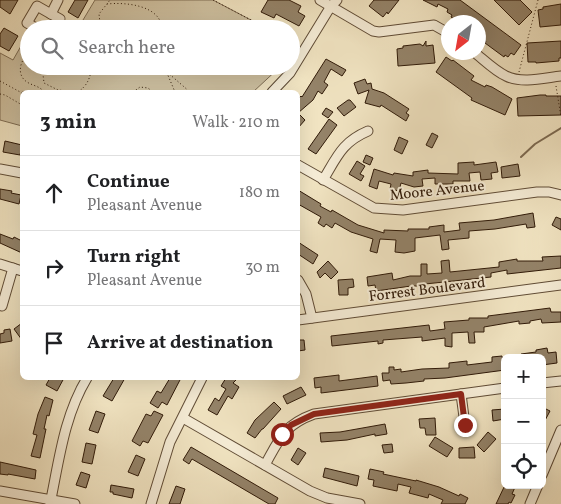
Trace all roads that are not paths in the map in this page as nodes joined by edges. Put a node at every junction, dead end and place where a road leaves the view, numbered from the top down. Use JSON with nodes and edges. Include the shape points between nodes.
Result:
{"nodes":[{"id":1,"x":58,"y":0,"type":"edge"},
{"id":2,"x":320,"y":0,"type":"edge"},
{"id":3,"x":334,"y":3,"type":"edge"},
{"id":4,"x":51,"y":14,"type":"junction"},
{"id":5,"x":29,"y":20,"type":"edge"},
{"id":6,"x":60,"y":20,"type":"edge"},
{"id":7,"x":441,"y":27,"type":"edge"},
{"id":8,"x":300,"y":57,"type":"edge"},
{"id":9,"x":484,"y":60,"type":"edge"},
{"id":10,"x":288,"y":75,"type":"edge"},
{"id":11,"x":558,"y":76,"type":"edge"},
{"id":12,"x":274,"y":90,"type":"edge"},
{"id":13,"x":368,"y":131,"type":"dead end"},
{"id":14,"x":300,"y":166,"type":"edge"},
{"id":15,"x":0,"y":169,"type":"edge"},
{"id":16,"x":20,"y":173,"type":"edge"},
{"id":17,"x":323,"y":180,"type":"junction"},
{"id":18,"x":561,"y":195,"type":"edge"},
{"id":19,"x":0,"y":264,"type":"edge"},
{"id":20,"x":18,"y":270,"type":"edge"},
{"id":21,"x":300,"y":284,"type":"edge"},
{"id":22,"x":561,"y":285,"type":"edge"},
{"id":23,"x":2,"y":306,"type":"dead end"},
{"id":24,"x":312,"y":318,"type":"junction"},
{"id":25,"x":300,"y":320,"type":"edge"},
{"id":26,"x":86,"y":380,"type":"edge"},
{"id":27,"x":201,"y":380,"type":"edge"},
{"id":28,"x":561,"y":381,"type":"edge"},
{"id":29,"x":546,"y":383,"type":"edge"},
{"id":30,"x":501,"y":389,"type":"edge"},
{"id":31,"x":461,"y":394,"type":"junction"},
{"id":32,"x":183,"y":418,"type":"junction"},
{"id":33,"x":465,"y":425,"type":"dead end"},
{"id":34,"x":561,"y":430,"type":"edge"},
{"id":35,"x":265,"y":464,"type":"junction"},
{"id":36,"x":546,"y":466,"type":"edge"},
{"id":37,"x":536,"y":489,"type":"edge"},
{"id":38,"x":0,"y":490,"type":"edge"},
{"id":39,"x":51,"y":502,"type":"edge"},
{"id":40,"x":74,"y":504,"type":"edge"},
{"id":41,"x":151,"y":504,"type":"edge"},
{"id":42,"x":360,"y":504,"type":"edge"},
{"id":43,"x":530,"y":504,"type":"edge"}],
"edges":[{"from":1,"to":4,"type":"street"},
{"from":2,"to":3,"type":"street"},
{"from":3,"to":7,"type":"street","via":[[373,31]]},
{"from":3,"to":8,"type":"street"},
{"from":4,"to":5,"type":"street","via":[[37,6]]},
{"from":4,"to":6,"type":"street"},
{"from":9,"to":11,"type":"street","via":[[501,73],[516,79]]},
{"from":10,"to":12,"type":"street"},
{"from":13,"to":17,"type":"street","via":[[344,146]]},
{"from":14,"to":17,"type":"street","name":"Moore Avenue"},
{"from":15,"to":16,"type":"street"},
{"from":17,"to":18,"type":"street","name":"Moore Avenue","via":[[374,208],[393,210],[537,192]]},
{"from":19,"to":20,"type":"street"},
{"from":20,"to":23,"type":"street"},
{"from":21,"to":24,"type":"street"},
{"from":22,"to":24,"type":"street","name":"Forrest Boulevard"},
{"from":24,"to":25,"type":"street","name":"Forrest Boulevard"},
{"from":26,"to":39,"type":"street","via":[[68,418]]},
{"from":27,"to":32,"type":"street"},
{"from":28,"to":29,"type":"street"},
{"from":30,"to":31,"type":"street"},
{"from":31,"to":33,"type":"street"},
{"from":31,"to":35,"type":"street","via":[[314,414],[291,425],[282,434]]},
{"from":32,"to":35,"type":"street"},
{"from":32,"to":41,"type":"street","via":[[170,442]]},
{"from":34,"to":36,"type":"street"},
{"from":35,"to":42,"type":"street","via":[[310,491]]},
{"from":37,"to":43,"type":"street"},
{"from":38,"to":39,"type":"street"},
{"from":39,"to":40,"type":"street"}]}
